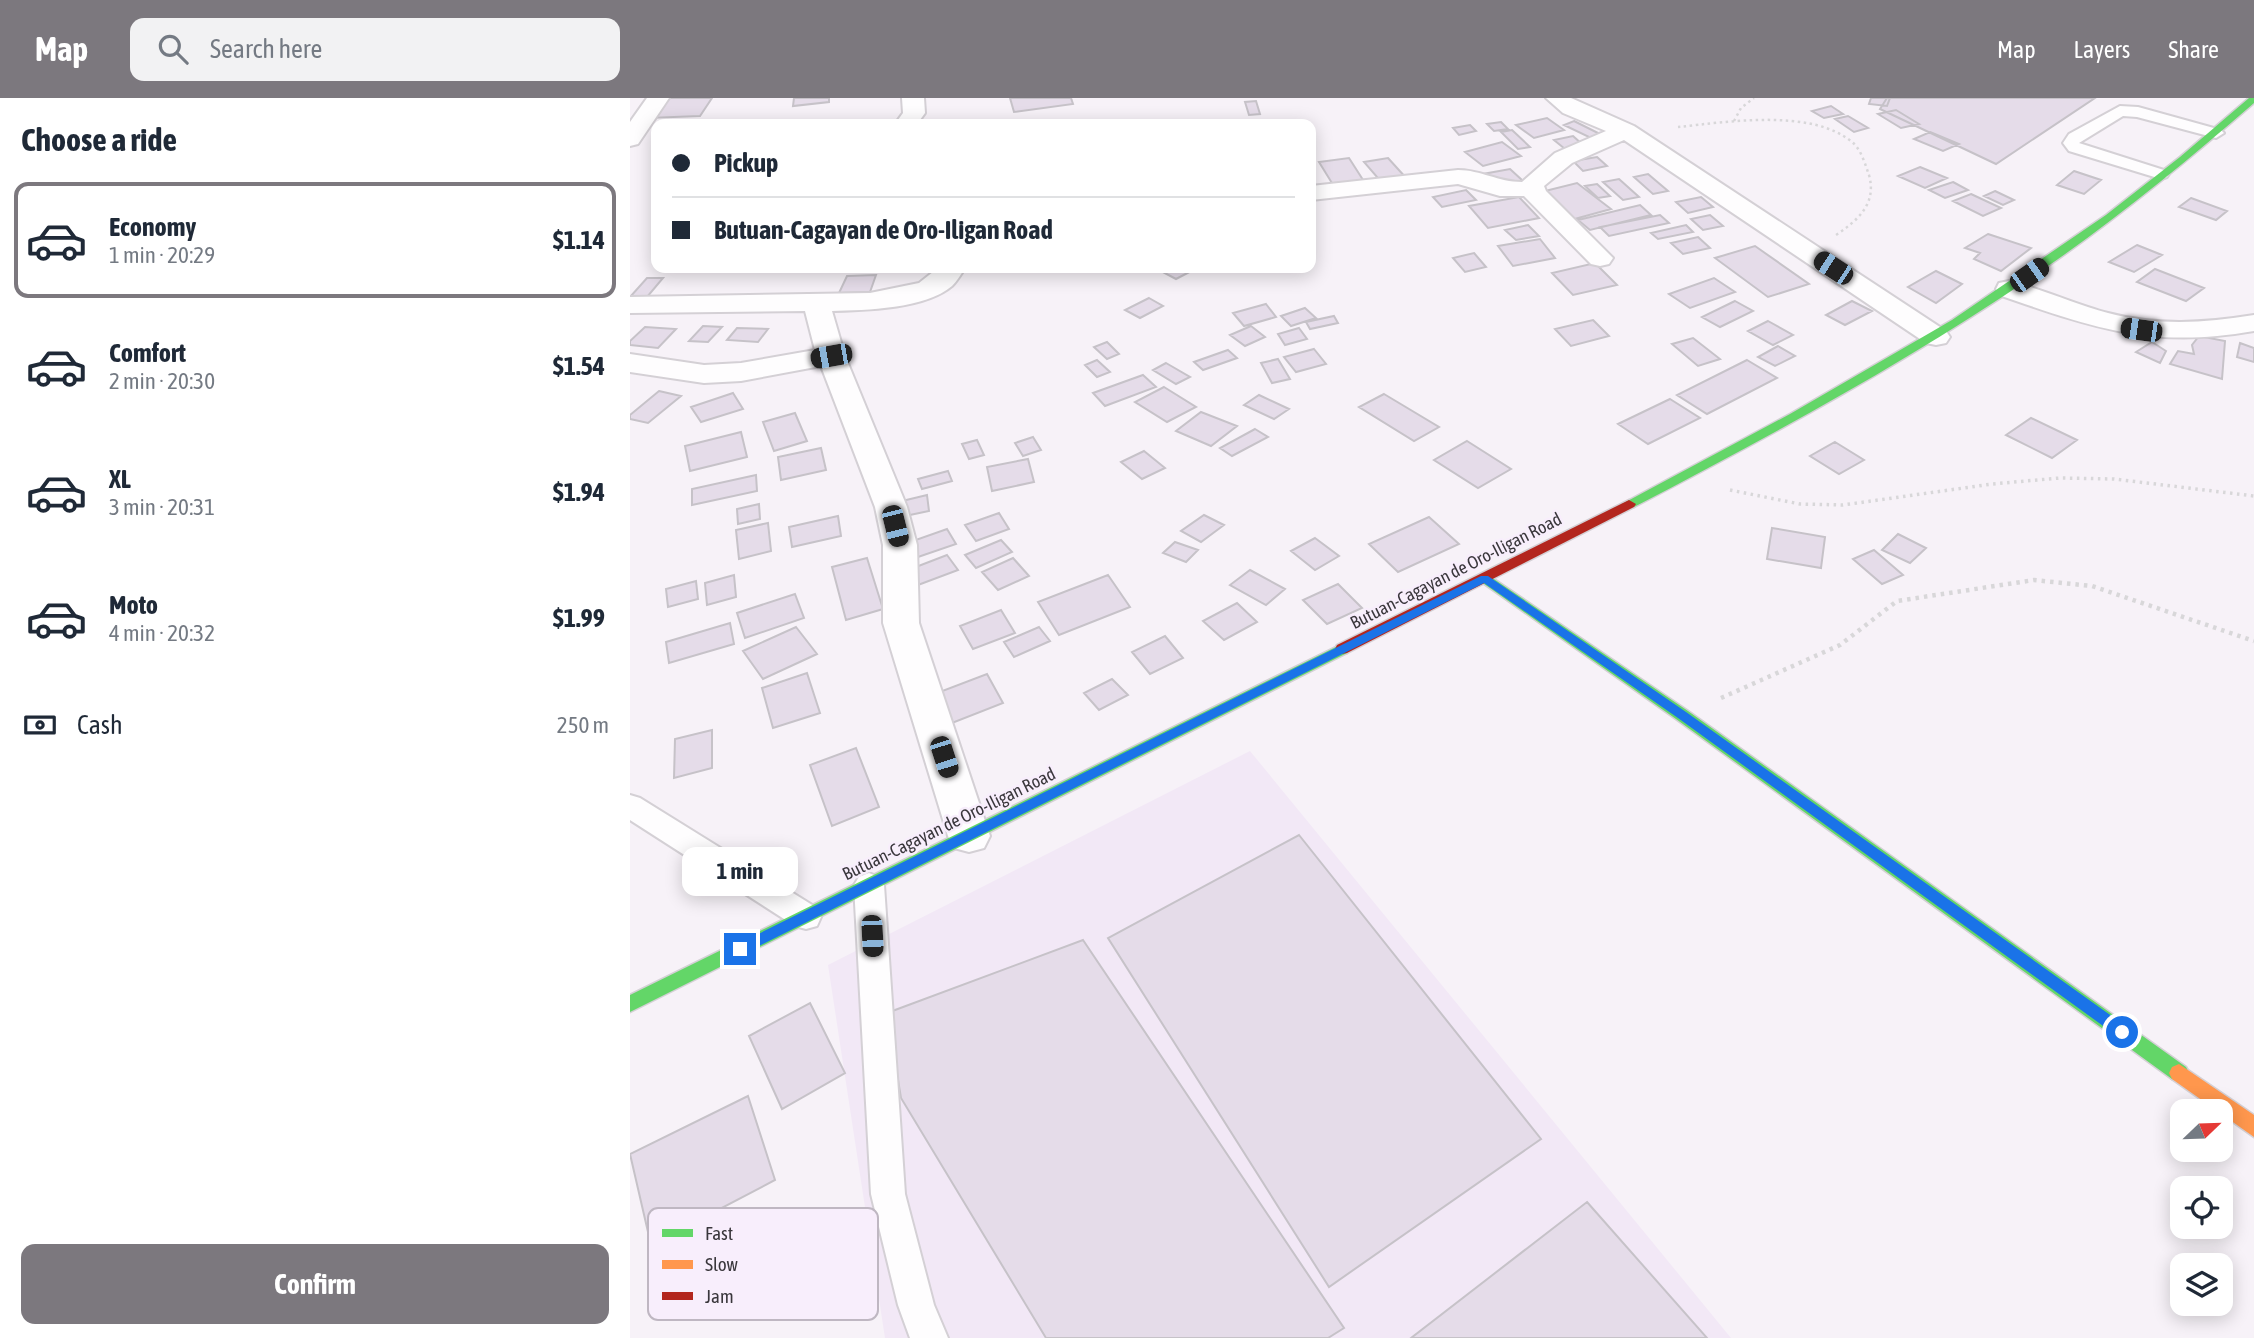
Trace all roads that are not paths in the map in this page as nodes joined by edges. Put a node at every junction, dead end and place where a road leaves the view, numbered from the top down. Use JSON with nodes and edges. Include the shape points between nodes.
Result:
{"nodes":[{"id":1,"x":658,"y":98,"type":"edge"},
{"id":2,"x":913,"y":98,"type":"edge"},
{"id":3,"x":1557,"y":98,"type":"edge"},
{"id":4,"x":2254,"y":98,"type":"edge"},
{"id":5,"x":910,"y":119,"type":"edge"},
{"id":6,"x":1626,"y":131,"type":"junction"},
{"id":7,"x":2216,"y":134,"type":"junction"},
{"id":8,"x":630,"y":139,"type":"edge"},
{"id":9,"x":2161,"y":174,"type":"junction"},
{"id":10,"x":1532,"y":189,"type":"junction"},
{"id":11,"x":1316,"y":192,"type":"edge"},
{"id":12,"x":1600,"y":258,"type":"dead end"},
{"id":13,"x":949,"y":273,"type":"edge"},
{"id":14,"x":2009,"y":289,"type":"junction"},
{"id":15,"x":816,"y":303,"type":"junction"},
{"id":16,"x":630,"y":305,"type":"edge"},
{"id":17,"x":2254,"y":323,"type":"edge"},
{"id":18,"x":1936,"y":337,"type":"junction"},
{"id":19,"x":831,"y":356,"type":"junction"},
{"id":20,"x":630,"y":363,"type":"edge"},
{"id":21,"x":1485,"y":578,"type":"junction"},
{"id":22,"x":630,"y":806,"type":"edge"},
{"id":23,"x":969,"y":836,"type":"junction"},
{"id":24,"x":869,"y":885,"type":"junction"},
{"id":25,"x":806,"y":917,"type":"junction"},
{"id":26,"x":630,"y":1004,"type":"edge"},
{"id":27,"x":2254,"y":1127,"type":"edge"},
{"id":28,"x":929,"y":1338,"type":"edge"}],
"edges":[{"from":1,"to":8,"type":"street"},
{"from":2,"to":5,"type":"street"},
{"from":3,"to":6,"type":"street"},
{"from":4,"to":7,"type":"main road","name":"Butuan-Cagayan de Oro-Iligan Road"},
{"from":6,"to":10,"type":"street","via":[[1567,154],[1542,174]]},
{"from":6,"to":18,"type":"street"},
{"from":7,"to":9,"type":"main road","name":"Butuan-Cagayan de Oro-Iligan Road"},
{"from":7,"to":9,"type":"lane","via":[[2120,111],[2071,143]]},
{"from":9,"to":14,"type":"main road","name":"Butuan-Cagayan de Oro-Iligan Road"},
{"from":10,"to":11,"type":"street","via":[[1500,189],[1458,177]]},
{"from":10,"to":12,"type":"street"},
{"from":13,"to":15,"type":"street","via":[[944,281],[906,295]]},
{"from":14,"to":17,"type":"street","via":[[2117,326],[2164,333]]},
{"from":14,"to":18,"type":"main road","name":"Butuan-Cagayan de Oro-Iligan Road"},
{"from":15,"to":16,"type":"street"},
{"from":15,"to":19,"type":"street"},
{"from":18,"to":21,"type":"main road","name":"Butuan-Cagayan de Oro-Iligan Road","via":[[1677,480]]},
{"from":19,"to":20,"type":"street","via":[[704,374]]},
{"from":19,"to":23,"type":"street","via":[[891,508],[900,545],[901,623]]},
{"from":21,"to":23,"type":"main road","name":"Butuan-Cagayan de Oro-Iligan Road"},
{"from":21,"to":27,"type":"main road"},
{"from":22,"to":25,"type":"lane"},
{"from":23,"to":24,"type":"main road","name":"Butuan-Cagayan de Oro-Iligan Road"},
{"from":24,"to":25,"type":"main road","name":"Butuan-Cagayan de Oro-Iligan Road"},
{"from":24,"to":28,"type":"lane","via":[[888,1194]]},
{"from":25,"to":26,"type":"main road","name":"Butuan-Cagayan de Oro-Iligan Road"}]}
